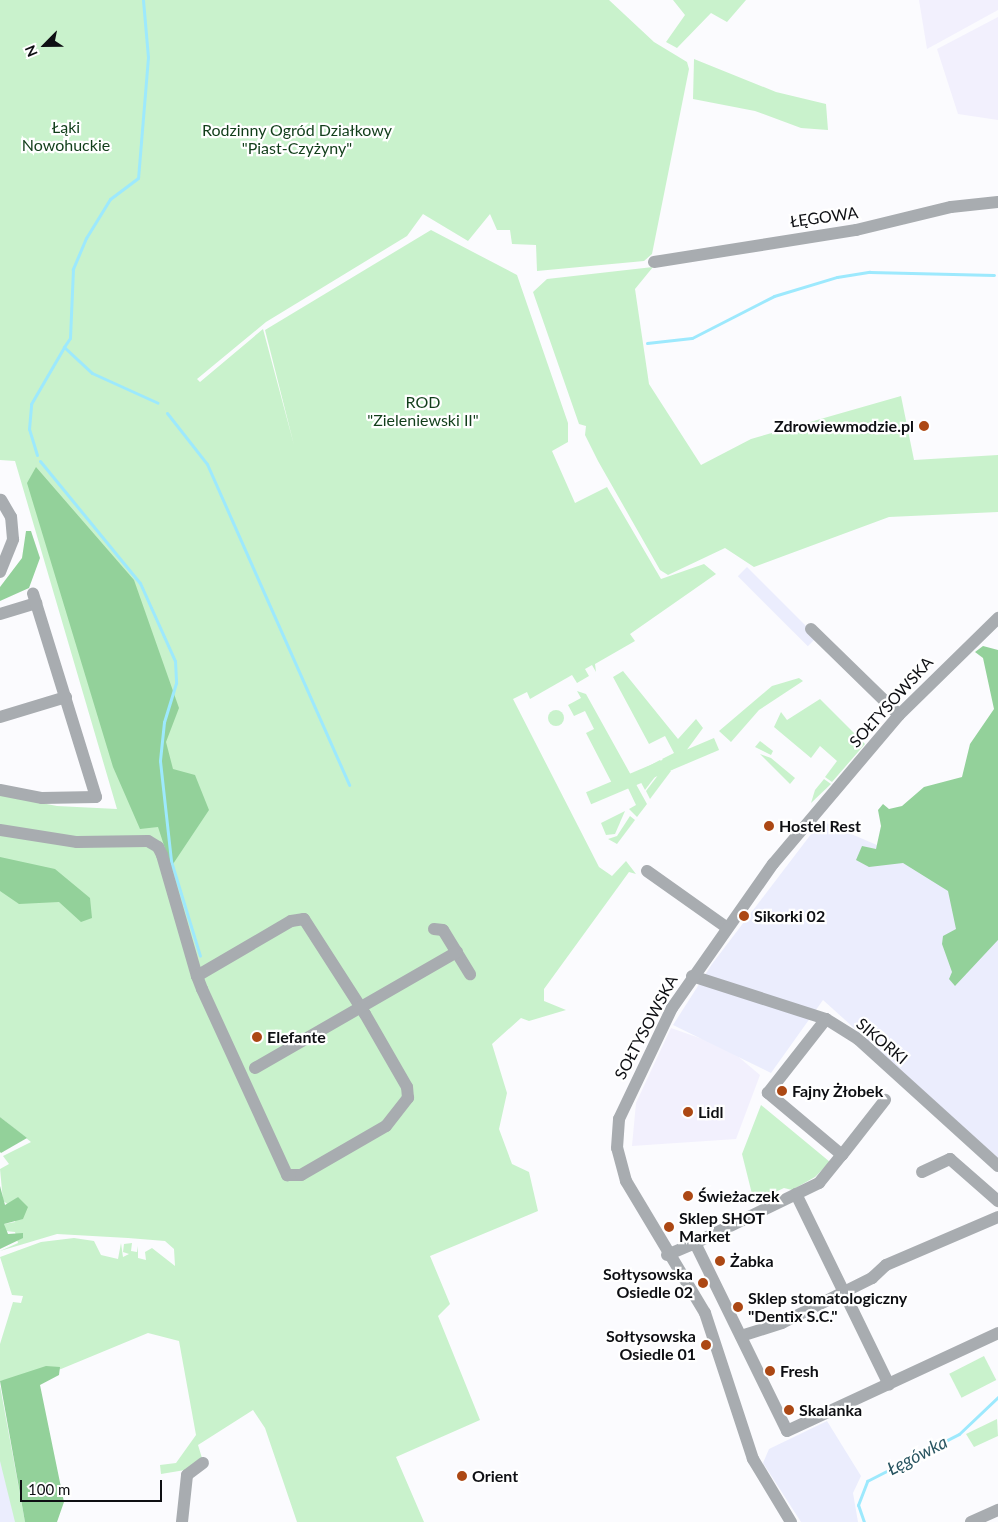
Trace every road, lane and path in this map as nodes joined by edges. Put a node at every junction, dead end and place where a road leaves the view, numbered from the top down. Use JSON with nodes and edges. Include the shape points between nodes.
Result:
{"nodes":[{"id":1,"x":998,"y":202,"type":"edge"},
{"id":2,"x":654,"y":262,"type":"dead end"},
{"id":3,"x":1,"y":500,"type":"dead end"},
{"id":4,"x":0,"y":572,"type":"edge"},
{"id":5,"x":0,"y":614,"type":"edge"},
{"id":6,"x":998,"y":618,"type":"edge"},
{"id":7,"x":811,"y":629,"type":"dead end"},
{"id":8,"x":66,"y":697,"type":"junction"},
{"id":9,"x":899,"y":715,"type":"junction"},
{"id":10,"x":0,"y":717,"type":"edge"},
{"id":11,"x":0,"y":790,"type":"edge"},
{"id":12,"x":0,"y":830,"type":"edge"},
{"id":13,"x":647,"y":871,"type":"dead end"},
{"id":14,"x":726,"y":927,"type":"junction"},
{"id":15,"x":434,"y":929,"type":"dead end"},
{"id":16,"x":457,"y":952,"type":"junction"},
{"id":17,"x":470,"y":974,"type":"dead end"},
{"id":18,"x":197,"y":976,"type":"junction"},
{"id":19,"x":692,"y":976,"type":"junction"},
{"id":20,"x":360,"y":1008,"type":"junction"},
{"id":21,"x":826,"y":1019,"type":"junction"},
{"id":22,"x":255,"y":1068,"type":"dead end"},
{"id":23,"x":886,"y":1100,"type":"dead end"},
{"id":24,"x":842,"y":1154,"type":"junction"},
{"id":25,"x":998,"y":1166,"type":"edge"},
{"id":26,"x":922,"y":1172,"type":"dead end"},
{"id":27,"x":796,"y":1194,"type":"junction"},
{"id":28,"x":998,"y":1201,"type":"edge"},
{"id":29,"x":998,"y":1217,"type":"edge"},
{"id":30,"x":695,"y":1243,"type":"junction"},
{"id":31,"x":668,"y":1255,"type":"junction"},
{"id":32,"x":844,"y":1292,"type":"junction"},
{"id":33,"x":998,"y":1333,"type":"edge"},
{"id":34,"x":741,"y":1336,"type":"junction"},
{"id":35,"x":889,"y":1386,"type":"junction"},
{"id":36,"x":203,"y":1463,"type":"dead end"},
{"id":37,"x":998,"y":1510,"type":"edge"},
{"id":38,"x":182,"y":1522,"type":"edge"},
{"id":39,"x":791,"y":1522,"type":"edge"},
{"id":40,"x":971,"y":1522,"type":"edge"}],
"edges":[{"from":1,"to":2,"type":"street","name":"ŁĘGOWA","via":[[952,206],[856,230]]},
{"from":3,"to":4,"type":"street","via":[[11,518],[13,540]]},
{"from":5,"to":8,"type":"street","via":[[34,599]]},
{"from":6,"to":9,"type":"street","name":"SOŁTYSOWSKA"},
{"from":7,"to":9,"type":"street"},
{"from":8,"to":10,"type":"street"},
{"from":8,"to":11,"type":"street","via":[[96,798],[42,798]]},
{"from":9,"to":14,"type":"street","name":"SOŁTYSOWSKA","via":[[772,864]]},
{"from":12,"to":18,"type":"street","via":[[72,842],[154,843],[162,855]]},
{"from":13,"to":14,"type":"street"},
{"from":14,"to":19,"type":"street","name":"SOŁTYSOWSKA"},
{"from":15,"to":16,"type":"street","via":[[443,930]]},
{"from":16,"to":17,"type":"street"},
{"from":16,"to":20,"type":"street"},
{"from":18,"to":20,"type":"street","via":[[301,918],[310,925]]},
{"from":18,"to":20,"type":"street","via":[[283,1172],[301,1175],[386,1126],[408,1098],[407,1087]]},
{"from":19,"to":21,"type":"street","name":"SIKORKI"},
{"from":19,"to":31,"type":"street","name":"SOŁTYSOWSKA","via":[[629,1092],[617,1133],[626,1181]]},
{"from":20,"to":22,"type":"street"},
{"from":21,"to":24,"type":"street","via":[[768,1093]]},
{"from":21,"to":25,"type":"street","name":"SIKORKI","via":[[858,1039]]},
{"from":23,"to":24,"type":"street"},
{"from":24,"to":27,"type":"street","via":[[819,1183]]},
{"from":26,"to":28,"type":"street","via":[[950,1159]]},
{"from":27,"to":30,"type":"street"},
{"from":27,"to":32,"type":"street"},
{"from":29,"to":32,"type":"street","via":[[894,1261]]},
{"from":30,"to":31,"type":"street"},
{"from":30,"to":34,"type":"street"},
{"from":31,"to":39,"type":"street","name":"SOŁTYSOWSKA","via":[[705,1313],[753,1459]]},
{"from":32,"to":34,"type":"street","via":[[782,1323]]},
{"from":32,"to":35,"type":"street"},
{"from":33,"to":35,"type":"street"},
{"from":34,"to":35,"type":"street","via":[[787,1431]]},
{"from":36,"to":38,"type":"street","via":[[187,1475]]},
{"from":37,"to":40,"type":"street"}]}
